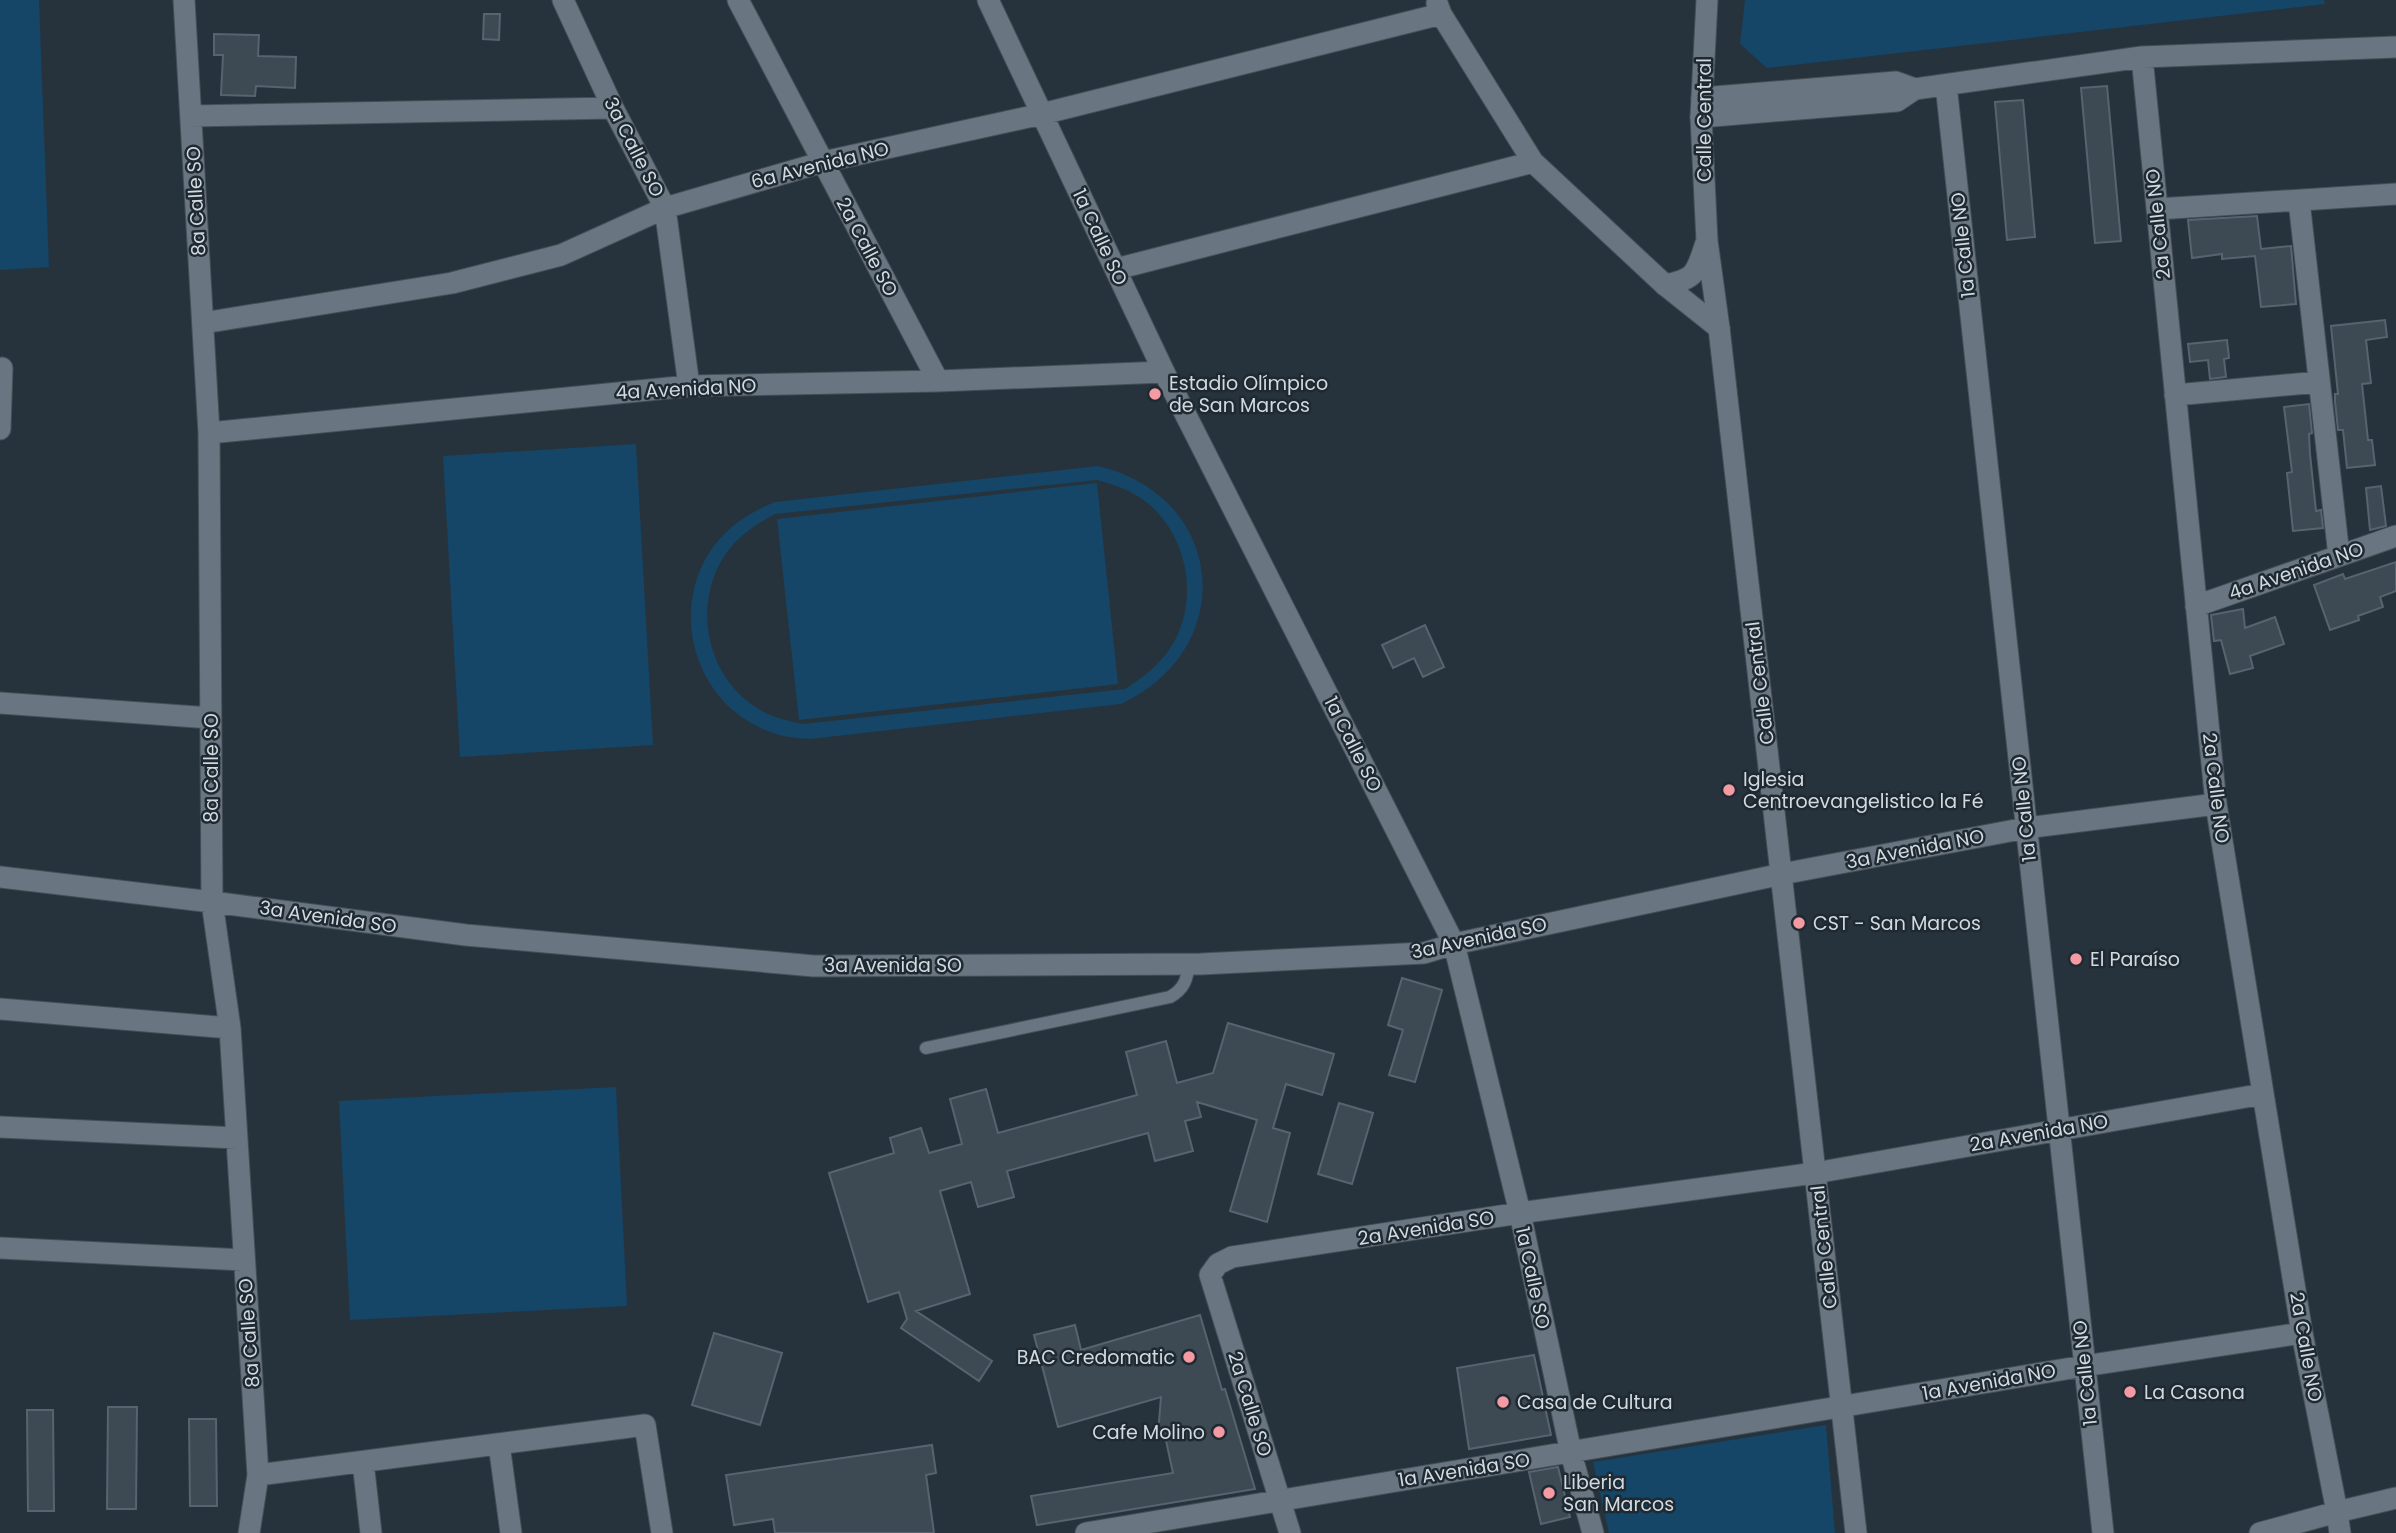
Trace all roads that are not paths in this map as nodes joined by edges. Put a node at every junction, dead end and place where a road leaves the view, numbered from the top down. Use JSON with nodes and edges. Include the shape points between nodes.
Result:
{"nodes":[{"id":1,"x":184,"y":0,"type":"edge"},
{"id":2,"x":563,"y":0,"type":"edge"},
{"id":3,"x":738,"y":0,"type":"edge"},
{"id":4,"x":988,"y":0,"type":"edge"},
{"id":5,"x":1707,"y":0,"type":"edge"},
{"id":6,"x":1439,"y":7,"type":"edge"},
{"id":7,"x":2396,"y":47,"type":"edge"},
{"id":8,"x":2141,"y":57,"type":"junction"},
{"id":9,"x":1946,"y":85,"type":"junction"},
{"id":10,"x":1702,"y":107,"type":"junction"},
{"id":11,"x":613,"y":108,"type":"junction"},
{"id":12,"x":1042,"y":114,"type":"junction"},
{"id":13,"x":191,"y":116,"type":"junction"},
{"id":14,"x":823,"y":162,"type":"junction"},
{"id":15,"x":1533,"y":162,"type":"junction"},
{"id":16,"x":2396,"y":194,"type":"edge"},
{"id":17,"x":2299,"y":201,"type":"junction"},
{"id":18,"x":664,"y":208,"type":"junction"},
{"id":19,"x":2157,"y":209,"type":"junction"},
{"id":20,"x":1707,"y":241,"type":"junction"},
{"id":21,"x":1116,"y":269,"type":"junction"},
{"id":22,"x":1665,"y":285,"type":"junction"},
{"id":23,"x":203,"y":323,"type":"junction"},
{"id":24,"x":1719,"y":328,"type":"junction"},
{"id":25,"x":2,"y":368,"type":"edge"},
{"id":26,"x":1164,"y":372,"type":"junction"},
{"id":27,"x":938,"y":382,"type":"junction"},
{"id":28,"x":2319,"y":382,"type":"junction"},
{"id":29,"x":689,"y":386,"type":"junction"},
{"id":30,"x":2175,"y":395,"type":"junction"},
{"id":31,"x":0,"y":429,"type":"edge"},
{"id":32,"x":209,"y":433,"type":"junction"},
{"id":33,"x":2396,"y":536,"type":"edge"},
{"id":34,"x":2339,"y":556,"type":"junction"},
{"id":35,"x":2196,"y":606,"type":"junction"},
{"id":36,"x":0,"y":703,"type":"edge"},
{"id":37,"x":211,"y":718,"type":"junction"},
{"id":38,"x":2216,"y":804,"type":"junction"},
{"id":39,"x":2026,"y":828,"type":"junction"},
{"id":40,"x":1782,"y":874,"type":"junction"},
{"id":41,"x":0,"y":877,"type":"edge"},
{"id":42,"x":212,"y":902,"type":"junction"},
{"id":43,"x":1454,"y":944,"type":"junction"},
{"id":44,"x":1189,"y":964,"type":"junction"},
{"id":45,"x":0,"y":1009,"type":"edge"},
{"id":46,"x":230,"y":1028,"type":"junction"},
{"id":47,"x":926,"y":1048,"type":"dead end"},
{"id":48,"x":2263,"y":1094,"type":"junction"},
{"id":49,"x":0,"y":1127,"type":"edge"},
{"id":50,"x":2059,"y":1129,"type":"junction"},
{"id":51,"x":237,"y":1138,"type":"junction"},
{"id":52,"x":1815,"y":1173,"type":"junction"},
{"id":53,"x":1520,"y":1213,"type":"junction"},
{"id":54,"x":0,"y":1248,"type":"edge"},
{"id":55,"x":244,"y":1260,"type":"junction"},
{"id":56,"x":1210,"y":1275,"type":"joint"},
{"id":57,"x":2302,"y":1333,"type":"junction"},
{"id":58,"x":2084,"y":1366,"type":"junction"},
{"id":59,"x":1842,"y":1408,"type":"junction"},
{"id":60,"x":499,"y":1444,"type":"junction"},
{"id":61,"x":1571,"y":1452,"type":"junction"},
{"id":62,"x":363,"y":1462,"type":"junction"},
{"id":63,"x":258,"y":1475,"type":"junction"},
{"id":64,"x":2396,"y":1498,"type":"edge"},
{"id":65,"x":1280,"y":1501,"type":"junction"},
{"id":66,"x":2338,"y":1522,"type":"edge"},
{"id":67,"x":249,"y":1533,"type":"edge"},
{"id":68,"x":372,"y":1533,"type":"edge"},
{"id":69,"x":510,"y":1533,"type":"edge"},
{"id":70,"x":662,"y":1533,"type":"edge"},
{"id":71,"x":1086,"y":1533,"type":"edge"},
{"id":72,"x":1290,"y":1533,"type":"edge"},
{"id":73,"x":1593,"y":1533,"type":"edge"},
{"id":74,"x":1856,"y":1533,"type":"edge"},
{"id":75,"x":2103,"y":1533,"type":"edge"},
{"id":76,"x":2260,"y":1533,"type":"edge"}],
"edges":[{"from":1,"to":13,"type":"street","name":"8a Calle SO"},
{"from":2,"to":11,"type":"street","name":"3a Calle SO"},
{"from":3,"to":14,"type":"street","name":"2a Calle SO"},
{"from":4,"to":12,"type":"street","name":"1a Calle SO"},
{"from":5,"to":10,"type":"street","name":"Calle Central"},
{"from":6,"to":12,"type":"street","name":"6a Avenida NO"},
{"from":6,"to":15,"type":"street"},
{"from":7,"to":8,"type":"street"},
{"from":8,"to":9,"type":"street"},
{"from":8,"to":19,"type":"street","name":"2a Calle NO"},
{"from":9,"to":10,"type":"street","via":[[1915,89],[1897,101]]},
{"from":9,"to":39,"type":"street","name":"1a Calle NO"},
{"from":10,"to":20,"type":"street","name":"Calle Central"},
{"from":11,"to":13,"type":"street"},
{"from":11,"to":18,"type":"street","name":"3a Calle SO"},
{"from":12,"to":14,"type":"street","name":"6a Avenida NO"},
{"from":12,"to":21,"type":"street","name":"1a Calle SO"},
{"from":13,"to":23,"type":"street","name":"8a Calle SO"},
{"from":14,"to":18,"type":"street","name":"6a Avenida NO"},
{"from":14,"to":27,"type":"street","name":"2a Calle SO"},
{"from":15,"to":21,"type":"street"},
{"from":15,"to":22,"type":"street"},
{"from":16,"to":17,"type":"street"},
{"from":17,"to":19,"type":"street"},
{"from":17,"to":28,"type":"street"},
{"from":18,"to":23,"type":"street","name":"6a Avenida NO","via":[[561,255],[452,283]]},
{"from":18,"to":29,"type":"street","name":"3a Calle SO"},
{"from":19,"to":30,"type":"street","name":"2a Calle NO"},
{"from":20,"to":22,"type":"street","via":[[1698,268],[1686,281]]},
{"from":20,"to":24,"type":"street","name":"Calle Central"},
{"from":21,"to":26,"type":"street","name":"1a Calle SO"},
{"from":22,"to":24,"type":"street"},
{"from":23,"to":32,"type":"street","name":"8a Calle SO"},
{"from":24,"to":40,"type":"street","name":"Calle Central"},
{"from":25,"to":31,"type":"street"},
{"from":26,"to":27,"type":"street","name":"4a Avenida NO"},
{"from":26,"to":43,"type":"street","name":"1a Calle SO"},
{"from":27,"to":29,"type":"street","name":"4a Avenida NO"},
{"from":28,"to":30,"type":"street"},
{"from":28,"to":34,"type":"street"},
{"from":29,"to":32,"type":"street","name":"4a Avenida NO"},
{"from":30,"to":35,"type":"street","name":"2a Calle NO"},
{"from":32,"to":37,"type":"street","name":"8a Calle SO"},
{"from":33,"to":34,"type":"street","name":"4a Avenida NO"},
{"from":34,"to":35,"type":"street","name":"4a Avenida NO"},
{"from":35,"to":38,"type":"street","name":"2a Calle NO"},
{"from":36,"to":37,"type":"street"},
{"from":37,"to":42,"type":"street","name":"8a Calle SO"},
{"from":38,"to":39,"type":"street","name":"3a Avenida NO"},
{"from":38,"to":48,"type":"street","name":"2a Calle NO"},
{"from":39,"to":40,"type":"street","name":"3a Avenida NO"},
{"from":39,"to":50,"type":"street","name":"1a Calle NO"},
{"from":40,"to":43,"type":"street","name":"3a Avenida SO"},
{"from":40,"to":52,"type":"street","name":"Calle Central"},
{"from":41,"to":42,"type":"street","name":"3a Avenida SO"},
{"from":42,"to":44,"type":"street","name":"3a Avenida SO","via":[[466,935],[814,966]]},
{"from":42,"to":46,"type":"street","name":"8a Calle SO"},
{"from":43,"to":44,"type":"street","name":"3a Avenida SO","via":[[1424,953]]},
{"from":43,"to":53,"type":"street","name":"1a Calle SO"},
{"from":44,"to":47,"type":"lane","via":[[1182,990],[1170,997]]},
{"from":45,"to":46,"type":"street"},
{"from":46,"to":51,"type":"street","name":"8a Calle SO"},
{"from":48,"to":50,"type":"street","name":"2a Avenida NO"},
{"from":48,"to":57,"type":"street","name":"2a Calle NO"},
{"from":49,"to":51,"type":"street"},
{"from":50,"to":52,"type":"street","name":"2a Avenida NO"},
{"from":50,"to":58,"type":"street","name":"1a Calle NO"},
{"from":51,"to":55,"type":"street","name":"8a Calle SO"},
{"from":52,"to":53,"type":"street","name":"2a Avenida SO"},
{"from":52,"to":59,"type":"street","name":"Calle Central"},
{"from":53,"to":56,"type":"street","name":"2a Avenida SO","via":[[1232,1257]]},
{"from":53,"to":61,"type":"street","name":"1a Calle SO"},
{"from":54,"to":55,"type":"street"},
{"from":55,"to":63,"type":"street","name":"8a Calle SO"},
{"from":56,"to":65,"type":"street","name":"2a Calle SO"},
{"from":57,"to":58,"type":"street","name":"1a Avenida NO"},
{"from":57,"to":66,"type":"street","name":"2a Calle NO"},
{"from":58,"to":59,"type":"street","name":"1a Avenida NO"},
{"from":58,"to":75,"type":"street","name":"1a Calle NO"},
{"from":59,"to":61,"type":"street","name":"1a Avenida SO"},
{"from":59,"to":74,"type":"street","name":"Calle Central"},
{"from":60,"to":62,"type":"street"},
{"from":60,"to":69,"type":"street"},
{"from":60,"to":70,"type":"street","via":[[645,1425]]},
{"from":61,"to":65,"type":"street","name":"1a Avenida SO"},
{"from":61,"to":73,"type":"street","name":"1a Calle SO"},
{"from":62,"to":63,"type":"street"},
{"from":62,"to":68,"type":"street"},
{"from":63,"to":67,"type":"street","name":"8a Calle SO"},
{"from":64,"to":66,"type":"street"},
{"from":65,"to":71,"type":"street","name":"1a Avenida SO"},
{"from":65,"to":72,"type":"street","name":"2a Calle SO"},
{"from":66,"to":76,"type":"street"}]}
